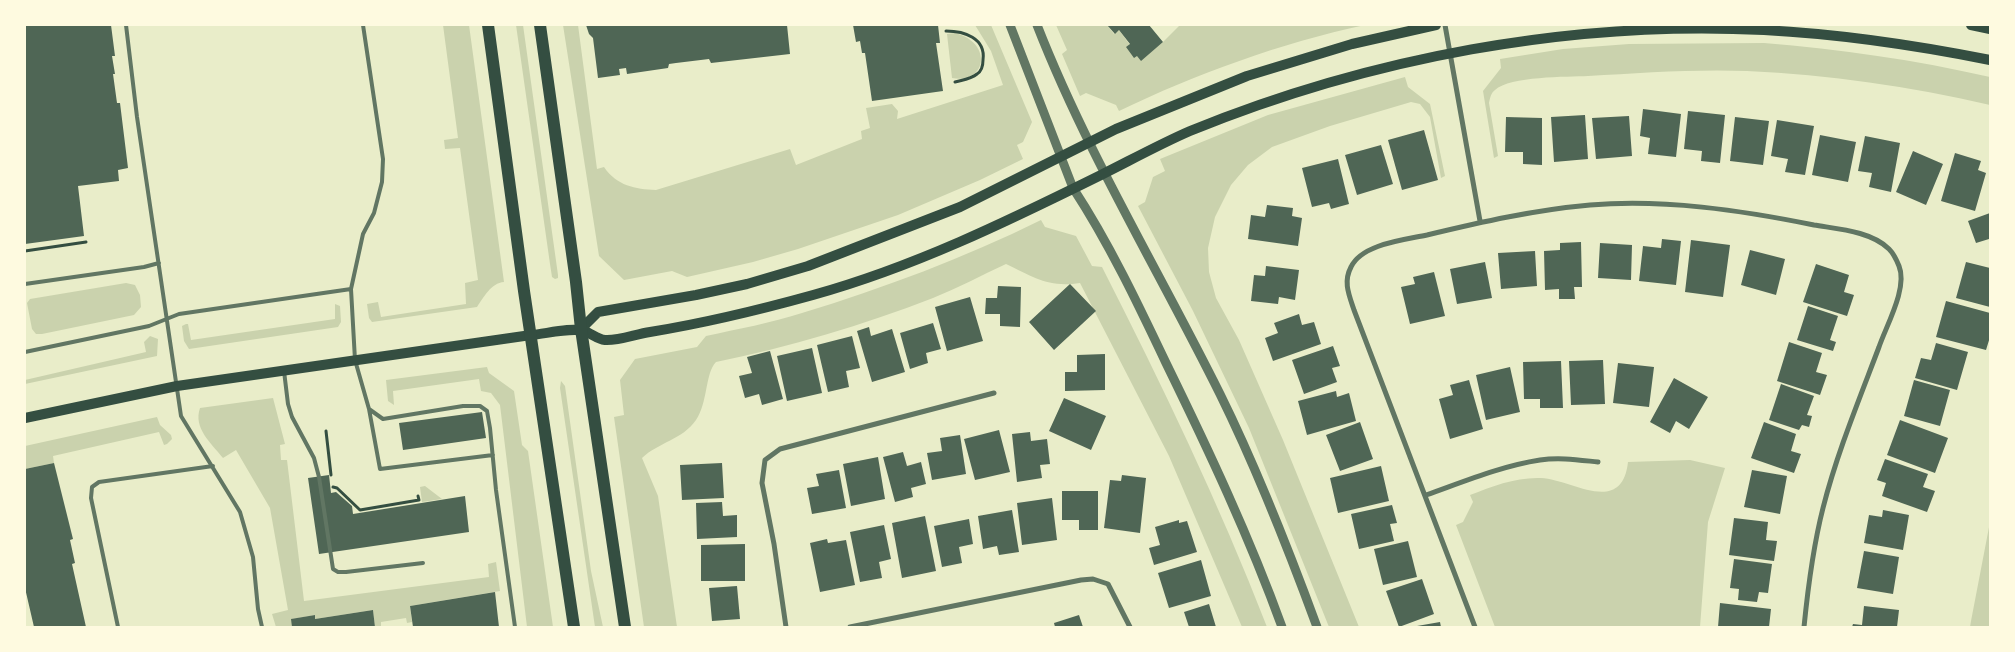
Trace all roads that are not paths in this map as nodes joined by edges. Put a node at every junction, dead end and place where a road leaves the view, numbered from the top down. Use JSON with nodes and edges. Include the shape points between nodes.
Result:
{"nodes":[{"id":1,"x":126,"y":25,"type":"edge"},
{"id":2,"x":364,"y":25,"type":"edge"},
{"id":3,"x":488,"y":25,"type":"edge"},
{"id":4,"x":540,"y":25,"type":"edge"},
{"id":5,"x":1010,"y":25,"type":"edge"},
{"id":6,"x":1037,"y":25,"type":"edge"},
{"id":7,"x":1436,"y":25,"type":"edge"},
{"id":8,"x":1445,"y":25,"type":"edge"},
{"id":9,"x":1971,"y":25,"type":"edge"},
{"id":10,"x":1990,"y":29,"type":"edge"},
{"id":11,"x":1450,"y":52,"type":"junction"},
{"id":12,"x":1990,"y":60,"type":"edge"},
{"id":13,"x":1088,"y":142,"type":"junction"},
{"id":14,"x":1061,"y":158,"type":"junction"},
{"id":15,"x":1104,"y":174,"type":"junction"},
{"id":16,"x":1074,"y":188,"type":"junction"},
{"id":17,"x":1480,"y":221,"type":"junction"},
{"id":18,"x":159,"y":263,"type":"junction"},
{"id":19,"x":25,"y":284,"type":"edge"},
{"id":20,"x":351,"y":289,"type":"junction"},
{"id":21,"x":168,"y":319,"type":"junction"},
{"id":22,"x":580,"y":329,"type":"junction"},
{"id":23,"x":531,"y":335,"type":"junction"},
{"id":24,"x":25,"y":352,"type":"edge"},
{"id":25,"x":355,"y":360,"type":"junction"},
{"id":26,"x":284,"y":369,"type":"junction"},
{"id":27,"x":177,"y":386,"type":"junction"},
{"id":28,"x":994,"y":393,"type":"dead end"},
{"id":29,"x":369,"y":409,"type":"junction"},
{"id":30,"x":25,"y":418,"type":"edge"},
{"id":31,"x":493,"y":455,"type":"junction"},
{"id":32,"x":1598,"y":462,"type":"dead end"},
{"id":33,"x":213,"y":466,"type":"junction"},
{"id":34,"x":1426,"y":495,"type":"junction"},
{"id":35,"x":423,"y":563,"type":"dead end"},
{"id":36,"x":118,"y":627,"type":"edge"},
{"id":37,"x":262,"y":627,"type":"edge"},
{"id":38,"x":515,"y":627,"type":"edge"},
{"id":39,"x":574,"y":627,"type":"edge"},
{"id":40,"x":626,"y":627,"type":"edge"},
{"id":41,"x":786,"y":627,"type":"edge"},
{"id":42,"x":850,"y":627,"type":"edge"},
{"id":43,"x":1130,"y":627,"type":"edge"},
{"id":44,"x":1282,"y":627,"type":"edge"},
{"id":45,"x":1317,"y":627,"type":"edge"},
{"id":46,"x":1475,"y":627,"type":"edge"},
{"id":47,"x":1804,"y":627,"type":"edge"}],
"edges":[{"from":1,"to":18,"type":"lane"},
{"from":2,"to":20,"type":"lane","via":[[383,160],[382,182],[374,214],[363,234]]},
{"from":3,"to":23,"type":"main road"},
{"from":4,"to":22,"type":"main road"},
{"from":5,"to":14,"type":"street"},
{"from":6,"to":13,"type":"street"},
{"from":7,"to":13,"type":"main road","via":[[1352,44],[1254,74]]},
{"from":8,"to":11,"type":"street"},
{"from":9,"to":10,"type":"main road"},
{"from":11,"to":12,"type":"main road","via":[[1587,34],[1682,29],[1763,30],[1845,36]]},
{"from":11,"to":15,"type":"main road","via":[[1263,103],[1187,132]]},
{"from":11,"to":17,"type":"street"},
{"from":13,"to":14,"type":"main road"},
{"from":13,"to":15,"type":"street"},
{"from":14,"to":16,"type":"street"},
{"from":14,"to":22,"type":"main road","via":[[960,207],[808,266],[730,288],[598,312]]},
{"from":15,"to":16,"type":"main road"},
{"from":15,"to":45,"type":"street","via":[[1220,395],[1268,501]]},
{"from":16,"to":22,"type":"main road","via":[[968,240],[816,294],[688,325],[603,340]]},
{"from":16,"to":44,"type":"street","via":[[1144,318],[1217,466]]},
{"from":17,"to":34,"type":"street","via":[[1367,251],[1351,265],[1346,284]]},
{"from":17,"to":47,"type":"street","via":[[1591,205],[1693,206],[1758,213],[1840,230],[1870,237],[1890,250],[1900,269],[1899,298],[1823,508],[1809,574]]},
{"from":18,"to":19,"type":"lane"},
{"from":18,"to":21,"type":"lane"},
{"from":20,"to":21,"type":"lane","via":[[179,314]]},
{"from":20,"to":25,"type":"lane"},
{"from":21,"to":24,"type":"lane","via":[[149,326]]},
{"from":21,"to":27,"type":"lane"},
{"from":22,"to":23,"type":"main road"},
{"from":22,"to":40,"type":"main road"},
{"from":23,"to":25,"type":"main road"},
{"from":23,"to":39,"type":"main road"},
{"from":25,"to":26,"type":"main road"},
{"from":25,"to":29,"type":"lane"},
{"from":26,"to":27,"type":"main road"},
{"from":26,"to":35,"type":"lane","via":[[292,417],[314,458],[319,477],[333,569],[346,572]]},
{"from":27,"to":30,"type":"main road"},
{"from":27,"to":33,"type":"lane","via":[[181,416]]},
{"from":28,"to":41,"type":"street","via":[[780,449],[765,460],[762,483]]},
{"from":29,"to":31,"type":"lane","via":[[383,419],[480,406],[487,411]]},
{"from":29,"to":31,"type":"lane","via":[[380,469]]},
{"from":31,"to":38,"type":"lane"},
{"from":32,"to":34,"type":"street","via":[[1542,460],[1505,468]]},
{"from":33,"to":36,"type":"lane","via":[[99,482],[92,487]]},
{"from":33,"to":37,"type":"lane","via":[[240,512],[247,534]]},
{"from":34,"to":46,"type":"street"},
{"from":42,"to":43,"type":"street","via":[[1094,579],[1108,584]]}]}
